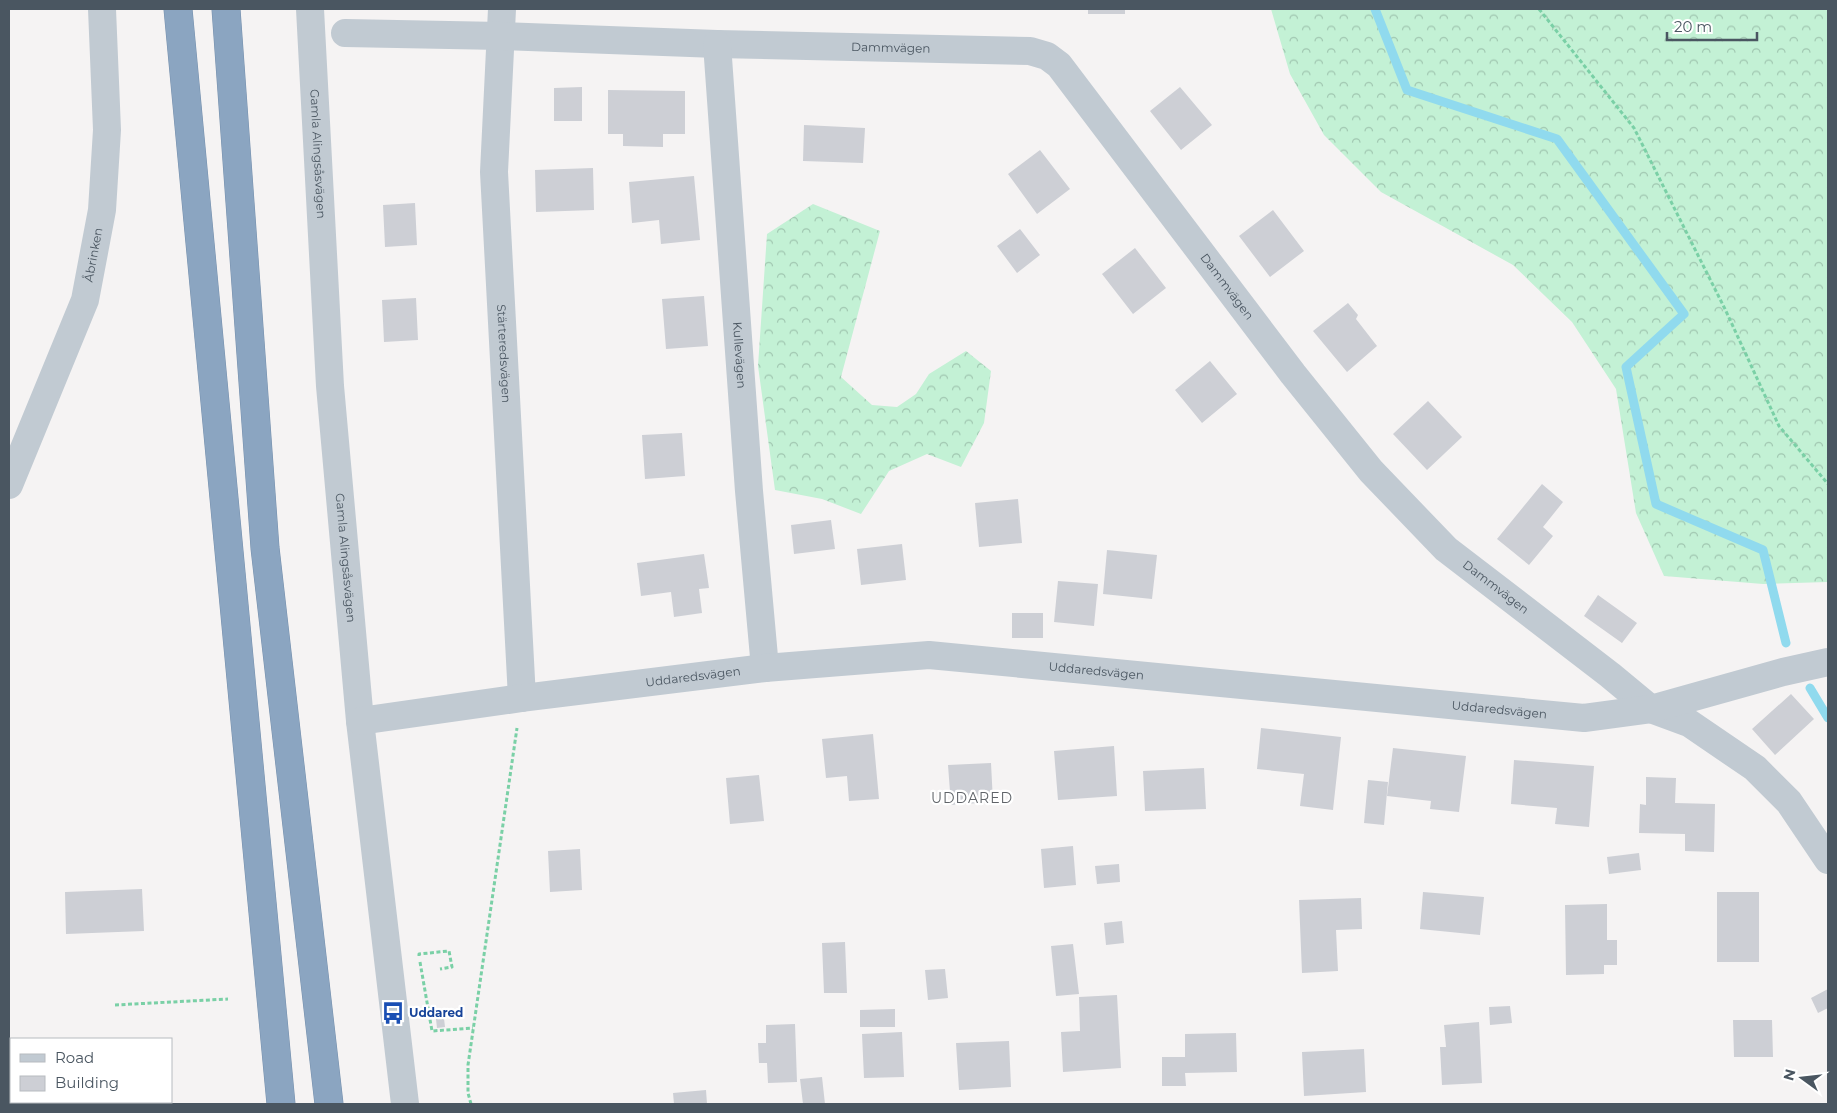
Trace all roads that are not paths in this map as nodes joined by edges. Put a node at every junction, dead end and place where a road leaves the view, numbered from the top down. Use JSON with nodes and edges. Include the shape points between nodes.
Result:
{"nodes":[{"id":1,"x":102,"y":9,"type":"edge"},
{"id":2,"x":178,"y":9,"type":"edge"},
{"id":3,"x":226,"y":9,"type":"edge"},
{"id":4,"x":310,"y":9,"type":"edge"},
{"id":5,"x":502,"y":9,"type":"edge"},
{"id":6,"x":345,"y":33,"type":"dead end"},
{"id":7,"x":501,"y":36,"type":"junction"},
{"id":8,"x":717,"y":44,"type":"junction"},
{"id":9,"x":9,"y":485,"type":"edge"},
{"id":10,"x":1828,"y":662,"type":"edge"},
{"id":11,"x":765,"y":668,"type":"junction"},
{"id":12,"x":522,"y":698,"type":"junction"},
{"id":13,"x":1650,"y":709,"type":"junction"},
{"id":14,"x":360,"y":721,"type":"junction"},
{"id":15,"x":1828,"y":860,"type":"edge"},
{"id":16,"x":281,"y":1104,"type":"edge"},
{"id":17,"x":329,"y":1104,"type":"edge"},
{"id":18,"x":405,"y":1104,"type":"edge"}],
"edges":[{"from":1,"to":9,"type":"street","name":"Åbrinken","via":[[107,130],[102,210],[85,300]]},
{"from":2,"to":16,"type":"highway"},
{"from":3,"to":17,"type":"highway","via":[[265,548]]},
{"from":4,"to":14,"type":"street","name":"Gamla Alingsåsvägen","via":[[330,386]]},
{"from":5,"to":7,"type":"street","name":"Stärteredsvägen"},
{"from":6,"to":7,"type":"street","name":"Dammvägen"},
{"from":7,"to":8,"type":"street","name":"Dammvägen"},
{"from":7,"to":12,"type":"street","name":"Stärteredsvägen","via":[[494,172]]},
{"from":8,"to":11,"type":"street","name":"Kullevägen"},
{"from":8,"to":13,"type":"street","name":"Dammvägen","via":[[1030,51],[1047,56],[1059,66],[1293,374],[1371,471],[1446,549]]},
{"from":10,"to":13,"type":"street","name":"Uddaredsvägen"},
{"from":11,"to":12,"type":"street","name":"Uddaredsvägen"},
{"from":11,"to":13,"type":"street","name":"Uddaredsvägen","via":[[929,655],[1584,718]]},
{"from":12,"to":14,"type":"street","name":"Uddaredsvägen"},
{"from":13,"to":15,"type":"street","name":"Dammvägen","via":[[1689,723],[1755,768],[1789,802]]},
{"from":14,"to":18,"type":"street","name":"Gamla Alingsåsvägen"}]}
